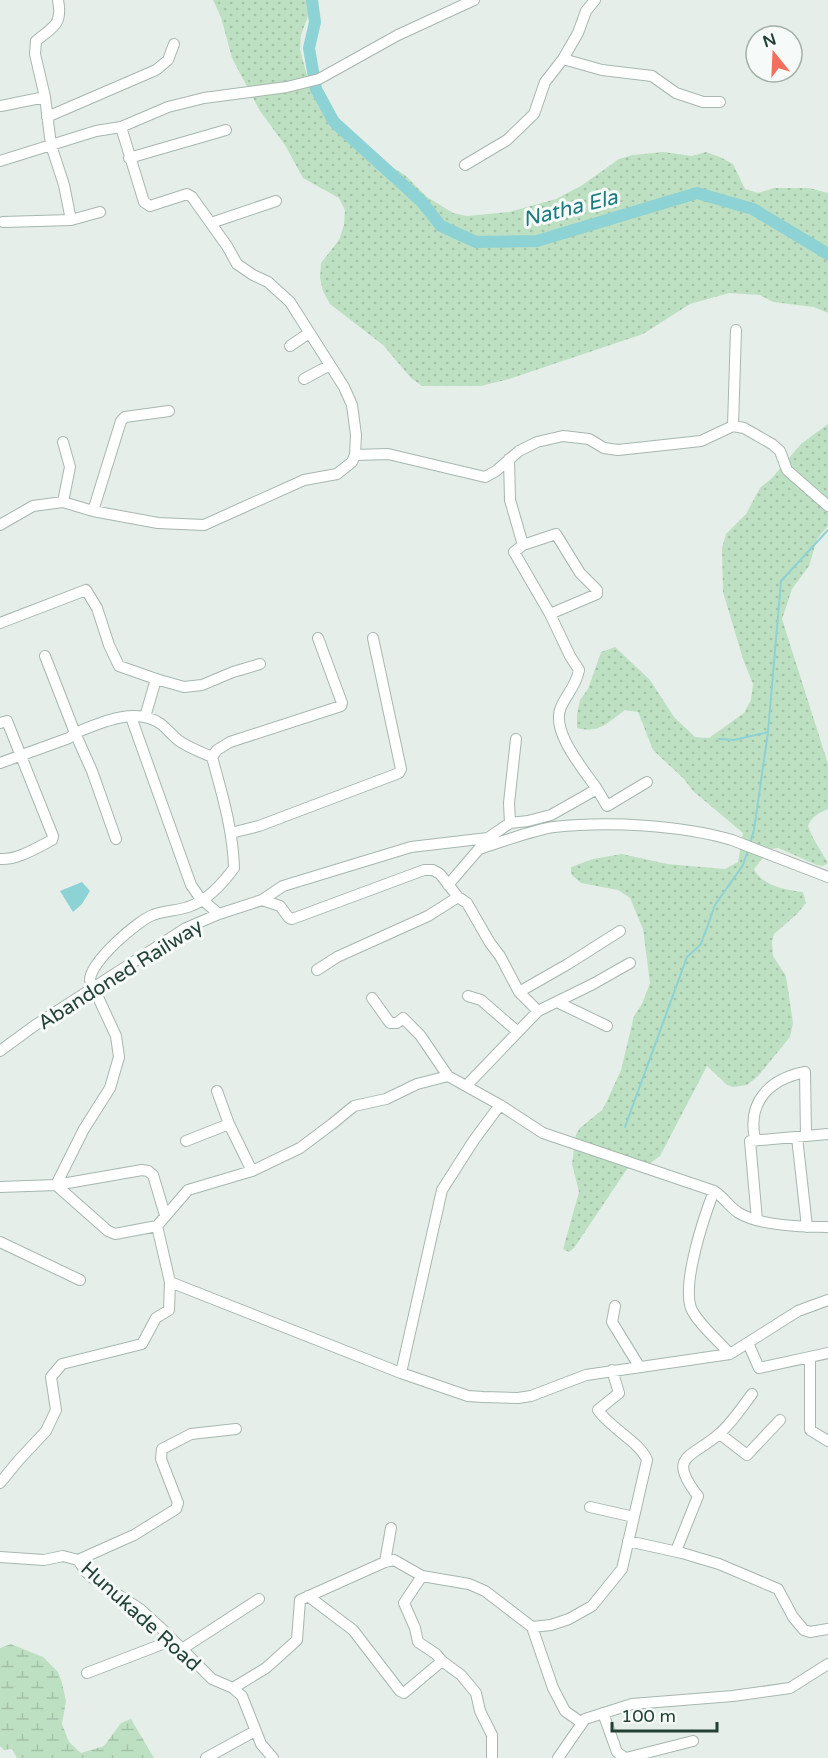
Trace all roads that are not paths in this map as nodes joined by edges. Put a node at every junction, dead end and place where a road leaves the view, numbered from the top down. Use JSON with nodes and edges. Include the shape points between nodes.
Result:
{"nodes":[{"id":1,"x":58,"y":0,"type":"edge"},
{"id":2,"x":474,"y":0,"type":"edge"},
{"id":3,"x":595,"y":0,"type":"edge"},
{"id":4,"x":174,"y":44,"type":"dead end"},
{"id":5,"x":563,"y":59,"type":"junction"},
{"id":6,"x":45,"y":97,"type":"junction"},
{"id":7,"x":720,"y":102,"type":"dead end"},
{"id":8,"x":1,"y":106,"type":"edge"},
{"id":9,"x":48,"y":117,"type":"junction"},
{"id":10,"x":121,"y":127,"type":"junction"},
{"id":11,"x":226,"y":130,"type":"dead end"},
{"id":12,"x":51,"y":145,"type":"junction"},
{"id":13,"x":129,"y":158,"type":"junction"},
{"id":14,"x":0,"y":161,"type":"edge"},
{"id":15,"x":465,"y":165,"type":"dead end"},
{"id":16,"x":276,"y":201,"type":"dead end"},
{"id":17,"x":100,"y":212,"type":"dead end"},
{"id":18,"x":71,"y":220,"type":"junction"},
{"id":19,"x":3,"y":222,"type":"dead end"},
{"id":20,"x":211,"y":224,"type":"junction"},
{"id":21,"x":736,"y":330,"type":"dead end"},
{"id":22,"x":309,"y":333,"type":"junction"},
{"id":23,"x":290,"y":346,"type":"dead end"},
{"id":24,"x":330,"y":365,"type":"junction"},
{"id":25,"x":304,"y":379,"type":"dead end"},
{"id":26,"x":169,"y":411,"type":"dead end"},
{"id":27,"x":733,"y":426,"type":"junction"},
{"id":28,"x":63,"y":442,"type":"dead end"},
{"id":29,"x":355,"y":455,"type":"junction"},
{"id":30,"x":508,"y":459,"type":"junction"},
{"id":31,"x":63,"y":502,"type":"junction"},
{"id":32,"x":828,"y":506,"type":"edge"},
{"id":33,"x":93,"y":511,"type":"junction"},
{"id":34,"x":0,"y":525,"type":"edge"},
{"id":35,"x":523,"y":545,"type":"junction"},
{"id":36,"x":550,"y":614,"type":"junction"},
{"id":37,"x":0,"y":623,"type":"edge"},
{"id":38,"x":318,"y":638,"type":"dead end"},
{"id":39,"x":373,"y":638,"type":"dead end"},
{"id":40,"x":45,"y":656,"type":"dead end"},
{"id":41,"x":260,"y":664,"type":"dead end"},
{"id":42,"x":156,"y":679,"type":"junction"},
{"id":43,"x":131,"y":717,"type":"junction"},
{"id":44,"x":145,"y":717,"type":"junction"},
{"id":45,"x":0,"y":723,"type":"edge"},
{"id":46,"x":75,"y":733,"type":"junction"},
{"id":47,"x":516,"y":739,"type":"dead end"},
{"id":48,"x":21,"y":755,"type":"junction"},
{"id":49,"x":212,"y":757,"type":"junction"},
{"id":50,"x":0,"y":763,"type":"edge"},
{"id":51,"x":648,"y":782,"type":"dead end"},
{"id":52,"x":597,"y":789,"type":"junction"},
{"id":53,"x":510,"y":823,"type":"junction"},
{"id":54,"x":231,"y":834,"type":"junction"},
{"id":55,"x":116,"y":838,"type":"dead end"},
{"id":56,"x":488,"y":838,"type":"junction"},
{"id":57,"x":479,"y":849,"type":"junction"},
{"id":58,"x":0,"y":860,"type":"edge"},
{"id":59,"x":828,"y":877,"type":"edge"},
{"id":60,"x":448,"y":885,"type":"junction"},
{"id":61,"x":458,"y":897,"type":"junction"},
{"id":62,"x":203,"y":900,"type":"junction"},
{"id":63,"x":261,"y":900,"type":"junction"},
{"id":64,"x":219,"y":914,"type":"junction"},
{"id":65,"x":620,"y":931,"type":"dead end"},
{"id":66,"x":630,"y":963,"type":"dead end"},
{"id":67,"x":317,"y":969,"type":"dead end"},
{"id":68,"x":94,"y":987,"type":"junction"},
{"id":69,"x":519,"y":992,"type":"junction"},
{"id":70,"x":468,"y":996,"type":"dead end"},
{"id":71,"x":372,"y":998,"type":"dead end"},
{"id":72,"x":557,"y":1002,"type":"junction"},
{"id":73,"x":538,"y":1011,"type":"junction"},
{"id":74,"x":607,"y":1026,"type":"dead end"},
{"id":75,"x":518,"y":1032,"type":"junction"},
{"id":76,"x":0,"y":1052,"type":"edge"},
{"id":77,"x":448,"y":1076,"type":"junction"},
{"id":78,"x":467,"y":1085,"type":"junction"},
{"id":79,"x":217,"y":1091,"type":"dead end"},
{"id":80,"x":500,"y":1105,"type":"junction"},
{"id":81,"x":230,"y":1124,"type":"junction"},
{"id":82,"x":828,"y":1134,"type":"edge"},
{"id":83,"x":801,"y":1137,"type":"junction"},
{"id":84,"x":755,"y":1139,"type":"junction"},
{"id":85,"x":186,"y":1141,"type":"dead end"},
{"id":86,"x":252,"y":1171,"type":"junction"},
{"id":87,"x":56,"y":1185,"type":"junction"},
{"id":88,"x":0,"y":1187,"type":"edge"},
{"id":89,"x":714,"y":1191,"type":"junction"},
{"id":90,"x":165,"y":1215,"type":"junction"},
{"id":91,"x":757,"y":1220,"type":"junction"},
{"id":92,"x":156,"y":1226,"type":"junction"},
{"id":93,"x":807,"y":1227,"type":"junction"},
{"id":94,"x":828,"y":1227,"type":"edge"},
{"id":95,"x":0,"y":1242,"type":"edge"},
{"id":96,"x":81,"y":1280,"type":"dead end"},
{"id":97,"x":170,"y":1282,"type":"junction"},
{"id":98,"x":828,"y":1300,"type":"edge"},
{"id":99,"x":615,"y":1306,"type":"dead end"},
{"id":100,"x":748,"y":1343,"type":"junction"},
{"id":101,"x":828,"y":1353,"type":"edge"},
{"id":102,"x":730,"y":1354,"type":"junction"},
{"id":103,"x":810,"y":1357,"type":"junction"},
{"id":104,"x":639,"y":1366,"type":"junction"},
{"id":105,"x":612,"y":1370,"type":"junction"},
{"id":106,"x":401,"y":1373,"type":"junction"},
{"id":107,"x":752,"y":1394,"type":"dead end"},
{"id":108,"x":780,"y":1420,"type":"dead end"},
{"id":109,"x":236,"y":1429,"type":"dead end"},
{"id":110,"x":720,"y":1434,"type":"junction"},
{"id":111,"x":828,"y":1441,"type":"edge"},
{"id":112,"x":0,"y":1483,"type":"edge"},
{"id":113,"x":590,"y":1507,"type":"dead end"},
{"id":114,"x":634,"y":1517,"type":"junction"},
{"id":115,"x":391,"y":1528,"type":"dead end"},
{"id":116,"x":628,"y":1541,"type":"junction"},
{"id":117,"x":676,"y":1551,"type":"junction"},
{"id":118,"x":0,"y":1557,"type":"edge"},
{"id":119,"x":78,"y":1560,"type":"junction"},
{"id":120,"x":385,"y":1562,"type":"junction"},
{"id":121,"x":422,"y":1576,"type":"junction"},
{"id":122,"x":308,"y":1596,"type":"junction"},
{"id":123,"x":259,"y":1599,"type":"dead end"},
{"id":124,"x":532,"y":1627,"type":"junction"},
{"id":125,"x":828,"y":1629,"type":"edge"},
{"id":126,"x":173,"y":1640,"type":"junction"},
{"id":127,"x":182,"y":1649,"type":"junction"},
{"id":128,"x":442,"y":1661,"type":"junction"},
{"id":129,"x":828,"y":1664,"type":"edge"},
{"id":130,"x":87,"y":1673,"type":"dead end"},
{"id":131,"x":233,"y":1688,"type":"junction"},
{"id":132,"x":603,"y":1713,"type":"junction"},
{"id":133,"x":582,"y":1723,"type":"junction"},
{"id":134,"x":255,"y":1731,"type":"junction"},
{"id":135,"x":693,"y":1741,"type":"dead end"},
{"id":136,"x":206,"y":1758,"type":"edge"},
{"id":137,"x":273,"y":1758,"type":"edge"},
{"id":138,"x":492,"y":1758,"type":"edge"},
{"id":139,"x":558,"y":1758,"type":"edge"},
{"id":140,"x":626,"y":1758,"type":"edge"}],
"edges":[{"from":1,"to":6,"type":"street","via":[[58,21],[36,42]]},
{"from":2,"to":10,"type":"street","via":[[398,35],[319,79],[204,98],[168,107]]},
{"from":3,"to":5,"type":"street"},
{"from":4,"to":9,"type":"street","via":[[168,60],[156,70]]},
{"from":5,"to":7,"type":"street","via":[[602,70],[652,76],[676,93],[703,102]]},
{"from":5,"to":15,"type":"street","via":[[545,82],[534,114],[507,140]]},
{"from":6,"to":8,"type":"street"},
{"from":6,"to":9,"type":"street"},
{"from":9,"to":12,"type":"street"},
{"from":10,"to":12,"type":"street"},
{"from":10,"to":13,"type":"street"},
{"from":11,"to":13,"type":"street"},
{"from":12,"to":14,"type":"street"},
{"from":12,"to":18,"type":"street"},
{"from":13,"to":20,"type":"street","via":[[144,202],[150,206],[187,194]]},
{"from":16,"to":20,"type":"street"},
{"from":17,"to":18,"type":"street"},
{"from":18,"to":19,"type":"street"},
{"from":20,"to":22,"type":"street","via":[[237,264],[268,282],[290,302]]},
{"from":21,"to":27,"type":"street"},
{"from":22,"to":23,"type":"street"},
{"from":22,"to":24,"type":"street"},
{"from":24,"to":25,"type":"street"},
{"from":24,"to":29,"type":"street","via":[[352,405]]},
{"from":26,"to":33,"type":"street","via":[[125,417],[121,421]]},
{"from":27,"to":30,"type":"street","via":[[701,441],[618,450],[588,439],[563,436],[537,442]]},
{"from":27,"to":32,"type":"street","via":[[772,444],[780,451],[787,470]]},
{"from":28,"to":31,"type":"street","via":[[70,467]]},
{"from":29,"to":30,"type":"street","via":[[388,454],[485,477]]},
{"from":29,"to":33,"type":"street","via":[[337,474],[304,480],[204,525],[158,523]]},
{"from":30,"to":35,"type":"street","via":[[510,500]]},
{"from":31,"to":33,"type":"street"},
{"from":31,"to":34,"type":"street","via":[[33,506]]},
{"from":35,"to":36,"type":"street","via":[[514,552]]},
{"from":35,"to":36,"type":"street","via":[[556,534],[580,573],[597,590],[597,594]]},
{"from":36,"to":52,"type":"street","via":[[579,670],[577,682],[560,709],[558,722],[568,746]]},
{"from":37,"to":42,"type":"street","via":[[86,590],[119,666]]},
{"from":38,"to":49,"type":"street","via":[[341,706],[230,742]]},
{"from":39,"to":54,"type":"street","via":[[399,773]]},
{"from":40,"to":46,"type":"street"},
{"from":41,"to":42,"type":"street","via":[[202,686],[184,687]]},
{"from":42,"to":44,"type":"street"},
{"from":43,"to":44,"type":"street"},
{"from":43,"to":46,"type":"street","via":[[109,720]]},
{"from":43,"to":62,"type":"street","via":[[191,885]]},
{"from":44,"to":49,"type":"street"},
{"from":45,"to":48,"type":"street","via":[[7,721]]},
{"from":46,"to":48,"type":"street"},
{"from":46,"to":55,"type":"street"},
{"from":47,"to":53,"type":"street"},
{"from":48,"to":50,"type":"street"},
{"from":48,"to":58,"type":"street","via":[[53,836],[29,852]]},
{"from":49,"to":54,"type":"street"},
{"from":51,"to":52,"type":"street","via":[[607,806]]},
{"from":52,"to":53,"type":"street","name":"Abandoned Railway","via":[[551,815]]},
{"from":53,"to":56,"type":"street","name":"Abandoned Railway"},
{"from":54,"to":62,"type":"street","via":[[234,868]]},
{"from":56,"to":57,"type":"street"},
{"from":56,"to":63,"type":"street","name":"Abandoned Railway","via":[[411,847],[283,886]]},
{"from":57,"to":59,"type":"street","via":[[553,827],[621,825],[678,829],[717,835]]},
{"from":57,"to":60,"type":"street"},
{"from":60,"to":61,"type":"street"},
{"from":60,"to":63,"type":"street","via":[[440,874],[424,870],[292,919],[280,906]]},
{"from":61,"to":67,"type":"street","via":[[428,916]]},
{"from":61,"to":69,"type":"street","via":[[467,903]]},
{"from":62,"to":64,"type":"street"},
{"from":62,"to":68,"type":"street","via":[[152,915],[134,928],[96,963],[90,975]]},
{"from":63,"to":64,"type":"street","name":"Abandoned Railway"},
{"from":64,"to":68,"type":"street","name":"Abandoned Railway","via":[[186,928]]},
{"from":65,"to":69,"type":"street"},
{"from":66,"to":72,"type":"street"},
{"from":68,"to":76,"type":"street","name":"Abandoned Railway"},
{"from":68,"to":87,"type":"street","via":[[116,1036],[119,1057],[110,1088]]},
{"from":69,"to":73,"type":"street"},
{"from":70,"to":75,"type":"street","via":[[481,1000]]},
{"from":71,"to":77,"type":"street","via":[[390,1023],[403,1018],[420,1035]]},
{"from":72,"to":73,"type":"street"},
{"from":72,"to":74,"type":"street"},
{"from":73,"to":75,"type":"street"},
{"from":75,"to":78,"type":"street"},
{"from":77,"to":78,"type":"street"},
{"from":77,"to":86,"type":"street","via":[[417,1084],[386,1099],[354,1106],[300,1148]]},
{"from":78,"to":80,"type":"street"},
{"from":79,"to":81,"type":"street"},
{"from":80,"to":89,"type":"street","via":[[543,1133]]},
{"from":80,"to":106,"type":"street","via":[[442,1190]]},
{"from":81,"to":85,"type":"street"},
{"from":81,"to":86,"type":"street"},
{"from":82,"to":83,"type":"street"},
{"from":83,"to":84,"type":"street"},
{"from":83,"to":84,"type":"street","via":[[805,1072],[781,1079],[766,1091],[757,1104]]},
{"from":83,"to":93,"type":"street"},
{"from":84,"to":91,"type":"street","via":[[750,1141]]},
{"from":86,"to":90,"type":"street","via":[[188,1190]]},
{"from":87,"to":88,"type":"street"},
{"from":87,"to":90,"type":"street","via":[[148,1171],[153,1175]]},
{"from":87,"to":92,"type":"street","via":[[115,1234]]},
{"from":89,"to":91,"type":"street","via":[[736,1211]]},
{"from":89,"to":102,"type":"street","via":[[703,1221],[689,1287],[691,1308]]},
{"from":90,"to":92,"type":"street"},
{"from":91,"to":93,"type":"street"},
{"from":92,"to":97,"type":"street"},
{"from":93,"to":94,"type":"street"},
{"from":95,"to":96,"type":"street"},
{"from":97,"to":106,"type":"street"},
{"from":97,"to":112,"type":"street","via":[[169,1310],[156,1318],[142,1344],[62,1364],[51,1377],[56,1410],[46,1431]]},
{"from":98,"to":100,"type":"street","via":[[798,1311]]},
{"from":99,"to":104,"type":"street","via":[[612,1322]]},
{"from":100,"to":102,"type":"street"},
{"from":100,"to":103,"type":"street","via":[[759,1368]]},
{"from":101,"to":103,"type":"street"},
{"from":102,"to":104,"type":"street"},
{"from":103,"to":111,"type":"street","via":[[810,1430]]},
{"from":104,"to":105,"type":"street"},
{"from":105,"to":106,"type":"street","via":[[518,1398],[468,1396]]},
{"from":105,"to":114,"type":"street","via":[[619,1393],[598,1410],[647,1460]]},
{"from":107,"to":110,"type":"street"},
{"from":108,"to":110,"type":"street","via":[[747,1455]]},
{"from":109,"to":119,"type":"street","via":[[190,1434],[162,1449],[161,1459],[178,1503],[176,1509],[134,1535]]},
{"from":110,"to":117,"type":"street","via":[[687,1456],[683,1465],[687,1482],[698,1496]]},
{"from":113,"to":114,"type":"street"},
{"from":114,"to":116,"type":"street"},
{"from":115,"to":120,"type":"street"},
{"from":116,"to":117,"type":"street"},
{"from":116,"to":124,"type":"street","via":[[622,1569],[592,1606],[569,1619]]},
{"from":117,"to":125,"type":"street","via":[[778,1589],[804,1630]]},
{"from":118,"to":119,"type":"street","name":"Hunukade Road","via":[[44,1560],[63,1556]]},
{"from":119,"to":126,"type":"street","name":"Hunukade Road","via":[[95,1580],[140,1609]]},
{"from":120,"to":121,"type":"street","via":[[394,1560]]},
{"from":120,"to":122,"type":"street"},
{"from":121,"to":124,"type":"street","via":[[469,1584],[485,1591]]},
{"from":121,"to":128,"type":"street","via":[[404,1603],[418,1642]]},
{"from":122,"to":128,"type":"street","via":[[353,1630],[404,1693]]},
{"from":122,"to":131,"type":"street","via":[[300,1600],[297,1640],[266,1668]]},
{"from":123,"to":127,"type":"street"},
{"from":124,"to":133,"type":"street","via":[[557,1696],[566,1711]]},
{"from":126,"to":127,"type":"street","name":"Hunukade Road"},
{"from":126,"to":130,"type":"street"},
{"from":127,"to":131,"type":"street","name":"Hunukade Road","via":[[212,1679]]},
{"from":128,"to":138,"type":"street","via":[[476,1693],[480,1712],[492,1735]]},
{"from":129,"to":132,"type":"street","via":[[790,1688],[632,1704]]},
{"from":131,"to":134,"type":"street","via":[[242,1696]]},
{"from":132,"to":133,"type":"street"},
{"from":132,"to":140,"type":"street","via":[[618,1752]]},
{"from":133,"to":139,"type":"street"},
{"from":134,"to":136,"type":"street"},
{"from":134,"to":137,"type":"street"},
{"from":135,"to":140,"type":"street"}]}
